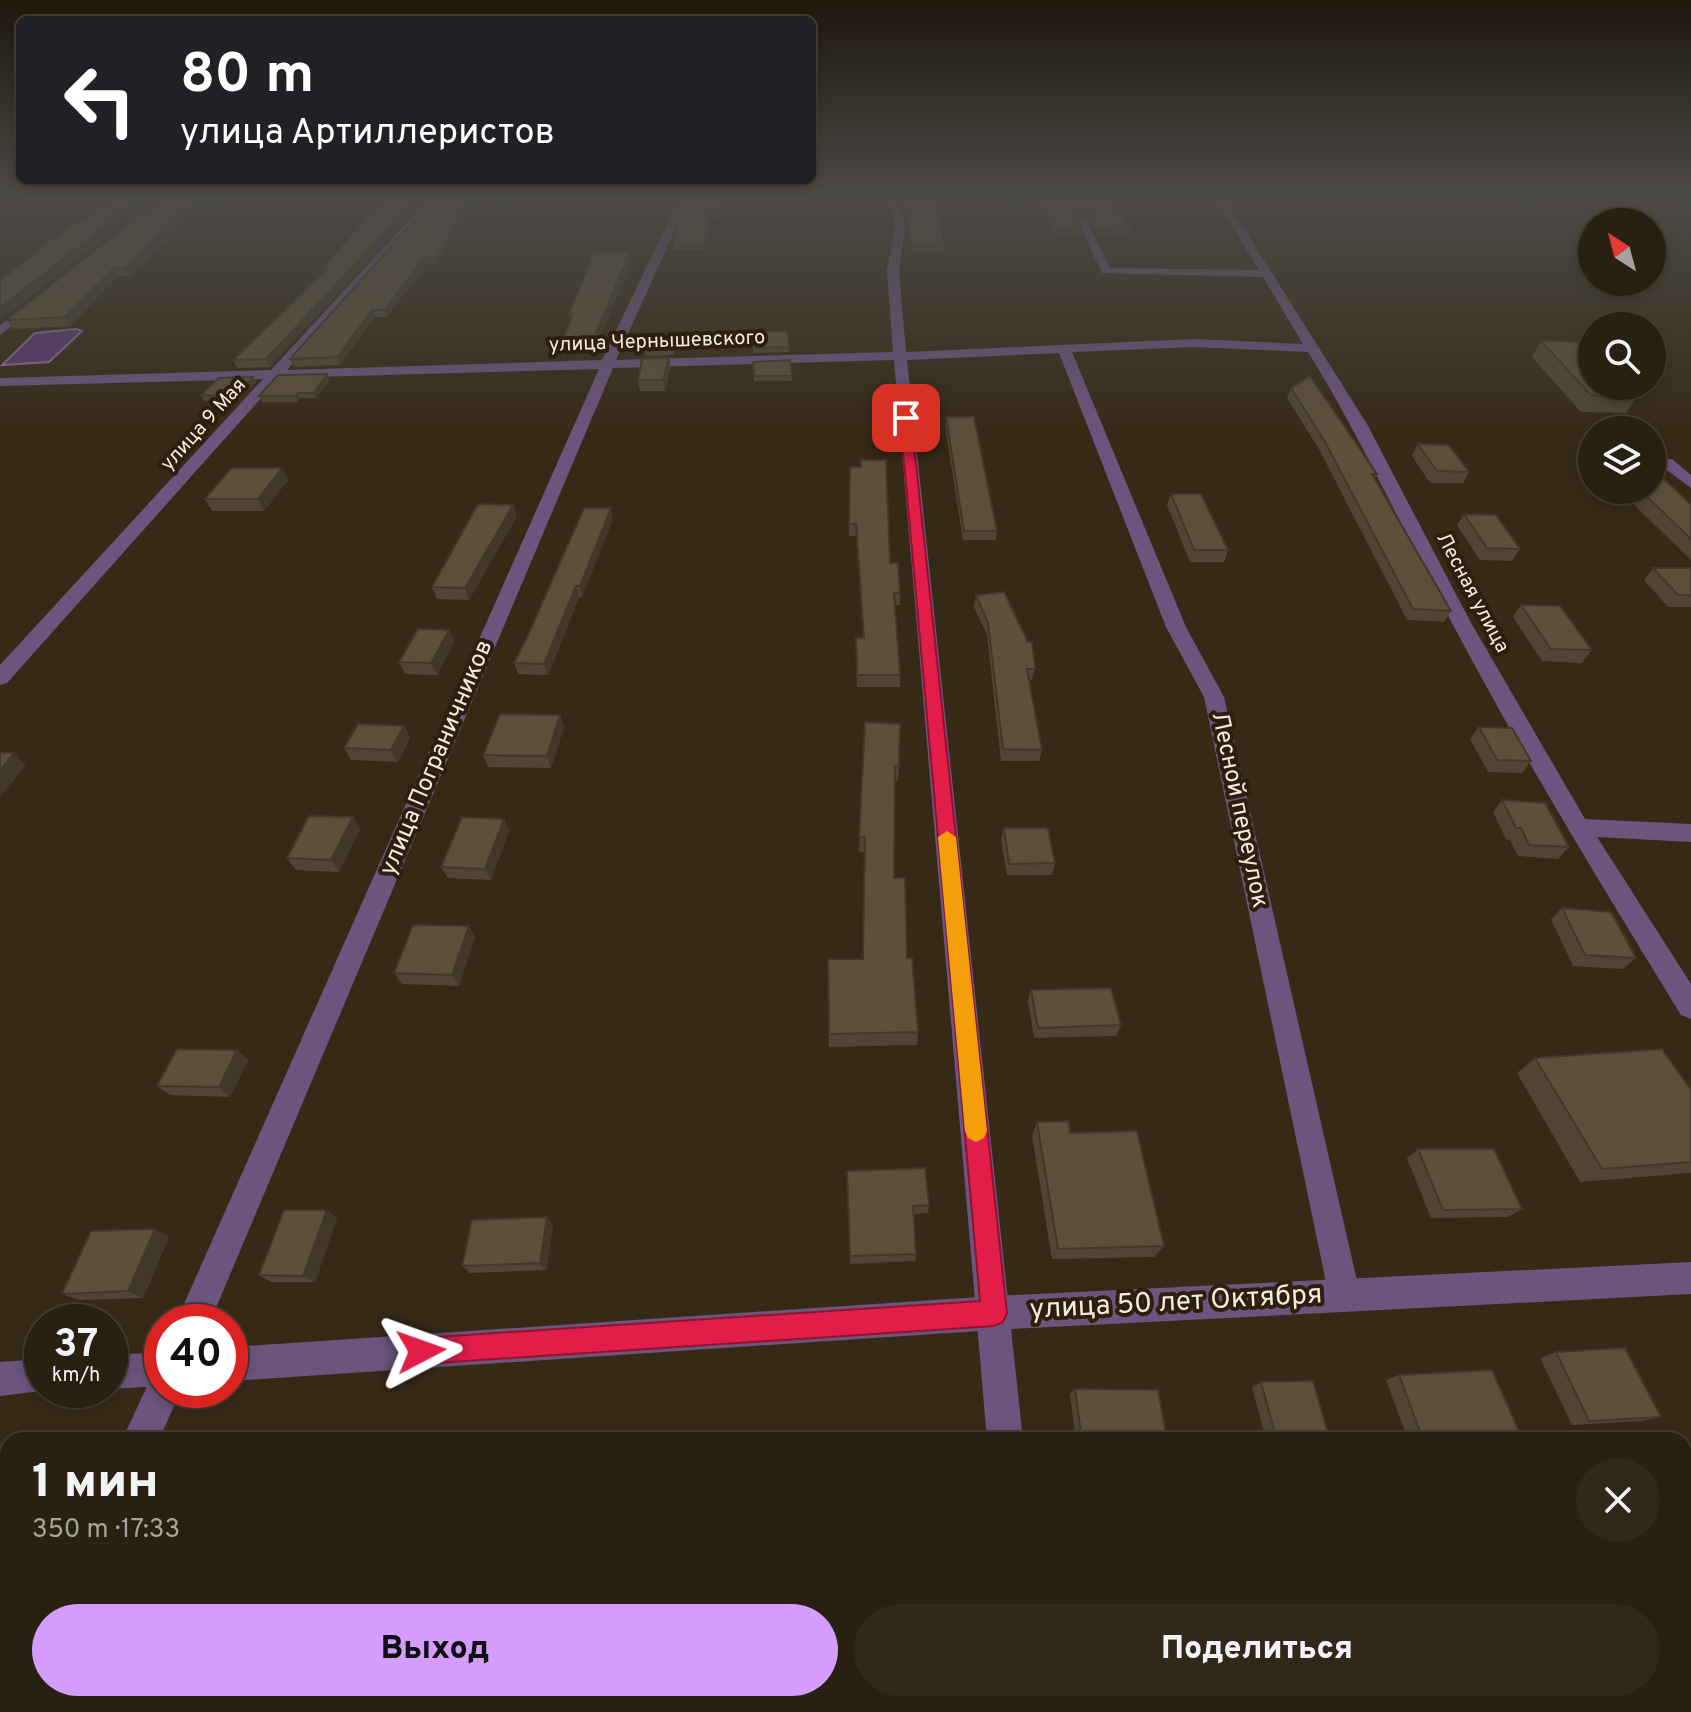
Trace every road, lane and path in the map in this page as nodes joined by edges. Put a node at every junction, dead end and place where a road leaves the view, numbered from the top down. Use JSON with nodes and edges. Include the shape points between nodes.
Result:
{"nodes":[{"id":1,"x":364,"y":277,"type":"edge"},
{"id":2,"x":648,"y":277,"type":"edge"},
{"id":3,"x":894,"y":277,"type":"edge"},
{"id":4,"x":1272,"y":277,"type":"edge"},
{"id":5,"x":48,"y":292,"type":"edge"},
{"id":6,"x":0,"y":331,"type":"edge"},
{"id":7,"x":1314,"y":348,"type":"junction"},
{"id":8,"x":1064,"y":349,"type":"junction"},
{"id":9,"x":900,"y":356,"type":"junction"},
{"id":10,"x":608,"y":363,"type":"junction"},
{"id":11,"x":276,"y":376,"type":"junction"},
{"id":12,"x":0,"y":382,"type":"edge"},
{"id":13,"x":1666,"y":462,"type":"dead end"},
{"id":14,"x":1691,"y":483,"type":"edge"},
{"id":15,"x":0,"y":678,"type":"edge"},
{"id":16,"x":1578,"y":827,"type":"junction"},
{"id":17,"x":1691,"y":833,"type":"edge"},
{"id":18,"x":1691,"y":1007,"type":"edge"},
{"id":19,"x":1691,"y":1278,"type":"edge"},
{"id":20,"x":1343,"y":1294,"type":"junction"},
{"id":21,"x":201,"y":1304,"type":"edge"},
{"id":22,"x":994,"y":1313,"type":"junction"},
{"id":23,"x":248,"y":1363,"type":"edge"},
{"id":24,"x":24,"y":1377,"type":"edge"},
{"id":25,"x":0,"y":1379,"type":"edge"},
{"id":26,"x":155,"y":1408,"type":"edge"},
{"id":27,"x":144,"y":1432,"type":"edge"},
{"id":28,"x":1004,"y":1432,"type":"edge"}],
"edges":[{"from":1,"to":11,"type":"street","name":"улица 9 Мая"},
{"from":2,"to":10,"type":"street","name":"улица Пограничников"},
{"from":3,"to":9,"type":"street"},
{"from":4,"to":7,"type":"street","name":"Лесная улица"},
{"from":5,"to":6,"type":"street"},
{"from":7,"to":8,"type":"street","name":"улица Чернышевского","via":[[1195,343]]},
{"from":7,"to":16,"type":"street","name":"Лесная улица"},
{"from":8,"to":9,"type":"street","name":"улица Чернышевского"},
{"from":8,"to":20,"type":"street","name":"Лесной переулок","via":[[1176,627],[1214,697]]},
{"from":9,"to":10,"type":"street","name":"улица Чернышевского"},
{"from":9,"to":22,"type":"street"},
{"from":10,"to":11,"type":"street","name":"улица Чернышевского"},
{"from":10,"to":21,"type":"street","name":"улица Пограничников"},
{"from":11,"to":12,"type":"street","name":"улица Чернышевского"},
{"from":11,"to":15,"type":"street","name":"улица 9 Мая"},
{"from":13,"to":14,"type":"street"},
{"from":16,"to":17,"type":"street"},
{"from":16,"to":18,"type":"street","name":"Лесная улица"},
{"from":19,"to":20,"type":"street","name":"улица 50 лет Октября"},
{"from":20,"to":22,"type":"street","name":"улица 50 лет Октября"},
{"from":22,"to":23,"type":"street","name":"улица 50 лет Октября"},
{"from":22,"to":28,"type":"street"},
{"from":24,"to":25,"type":"street"},
{"from":26,"to":27,"type":"street"}]}
